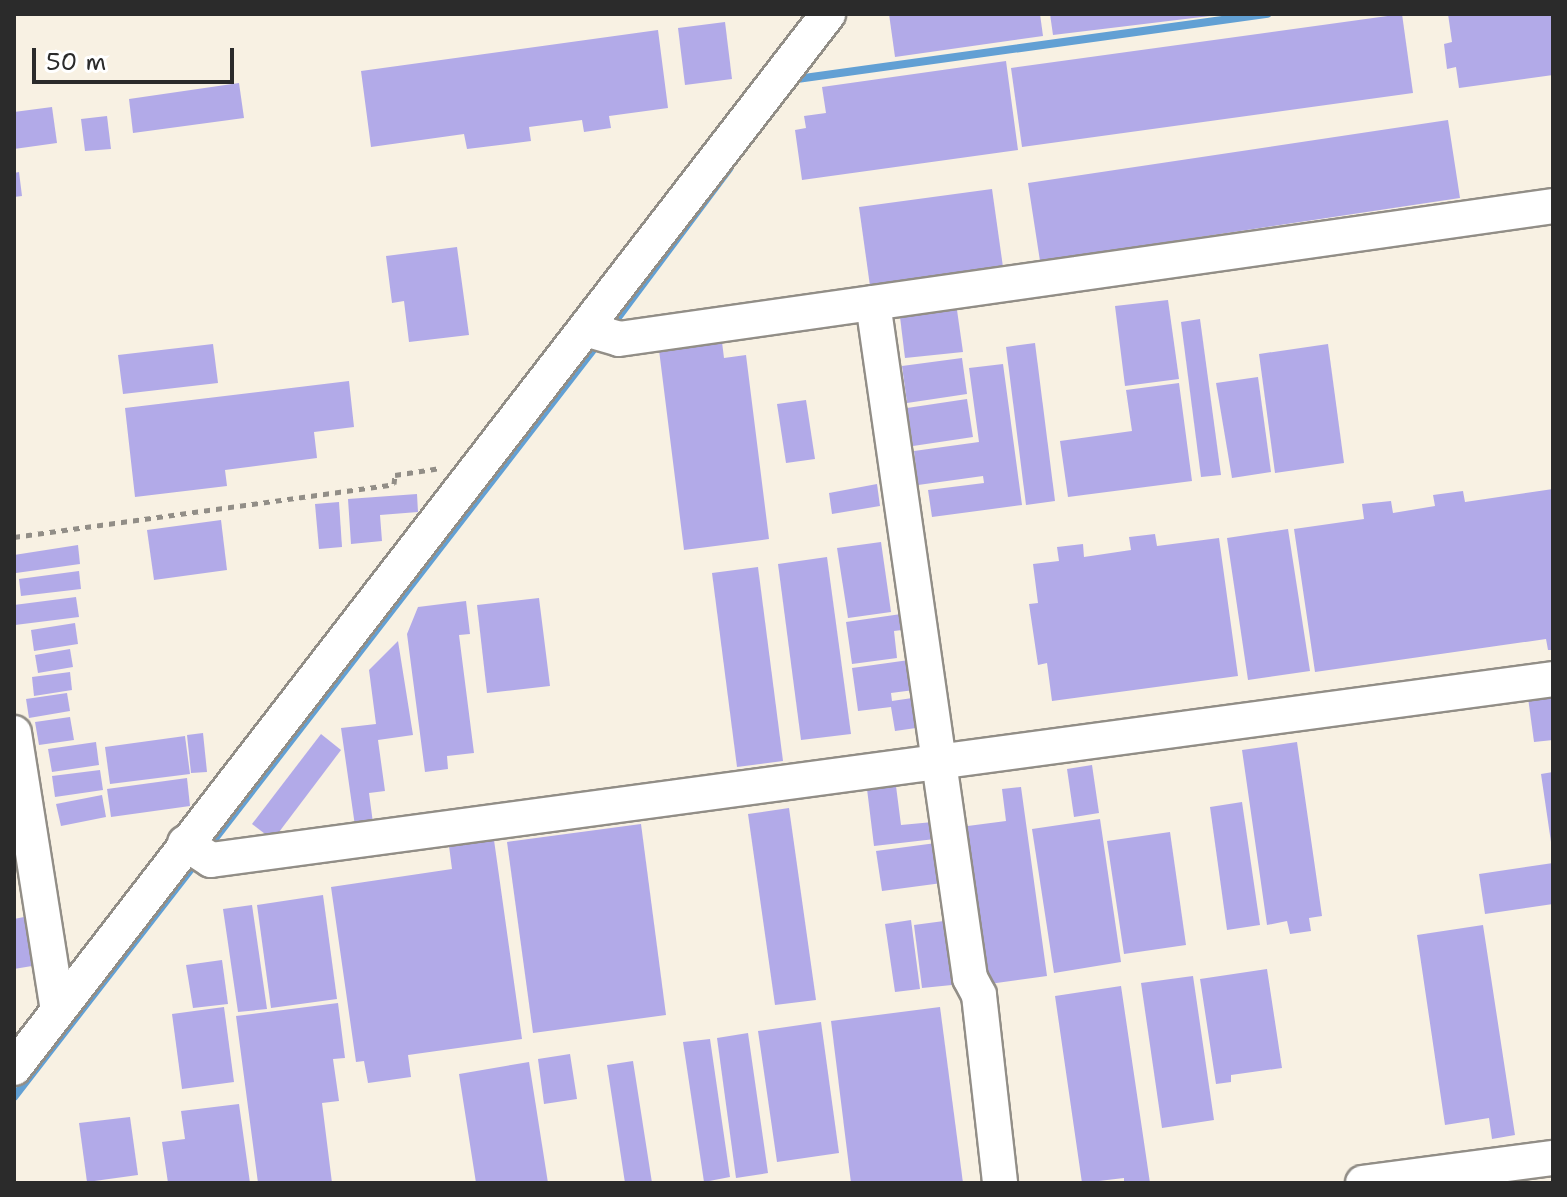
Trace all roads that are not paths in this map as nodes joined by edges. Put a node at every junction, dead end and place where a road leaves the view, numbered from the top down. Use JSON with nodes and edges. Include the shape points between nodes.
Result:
{"nodes":[{"id":1,"x":828,"y":14,"type":"edge"},
{"id":2,"x":1553,"y":206,"type":"edge"},
{"id":3,"x":873,"y":303,"type":"junction"},
{"id":4,"x":585,"y":329,"type":"junction"},
{"id":5,"x":1553,"y":679,"type":"edge"},
{"id":6,"x":14,"y":733,"type":"edge"},
{"id":7,"x":938,"y":762,"type":"junction"},
{"id":8,"x":185,"y":843,"type":"junction"},
{"id":9,"x":58,"y":1010,"type":"junction"},
{"id":10,"x":14,"y":1068,"type":"edge"},
{"id":11,"x":1553,"y":1158,"type":"edge"},
{"id":12,"x":1000,"y":1183,"type":"edge"},
{"id":13,"x":1363,"y":1183,"type":"edge"}],
"edges":[{"from":1,"to":4,"type":"street"},
{"from":2,"to":3,"type":"street"},
{"from":3,"to":4,"type":"street","via":[[619,339]]},
{"from":3,"to":7,"type":"street"},
{"from":4,"to":8,"type":"street"},
{"from":5,"to":7,"type":"street"},
{"from":6,"to":9,"type":"street"},
{"from":7,"to":8,"type":"street","via":[[211,860]]},
{"from":7,"to":12,"type":"street","via":[[970,978],[979,995]]},
{"from":8,"to":9,"type":"street"},
{"from":9,"to":10,"type":"street"},
{"from":11,"to":13,"type":"street"}]}
